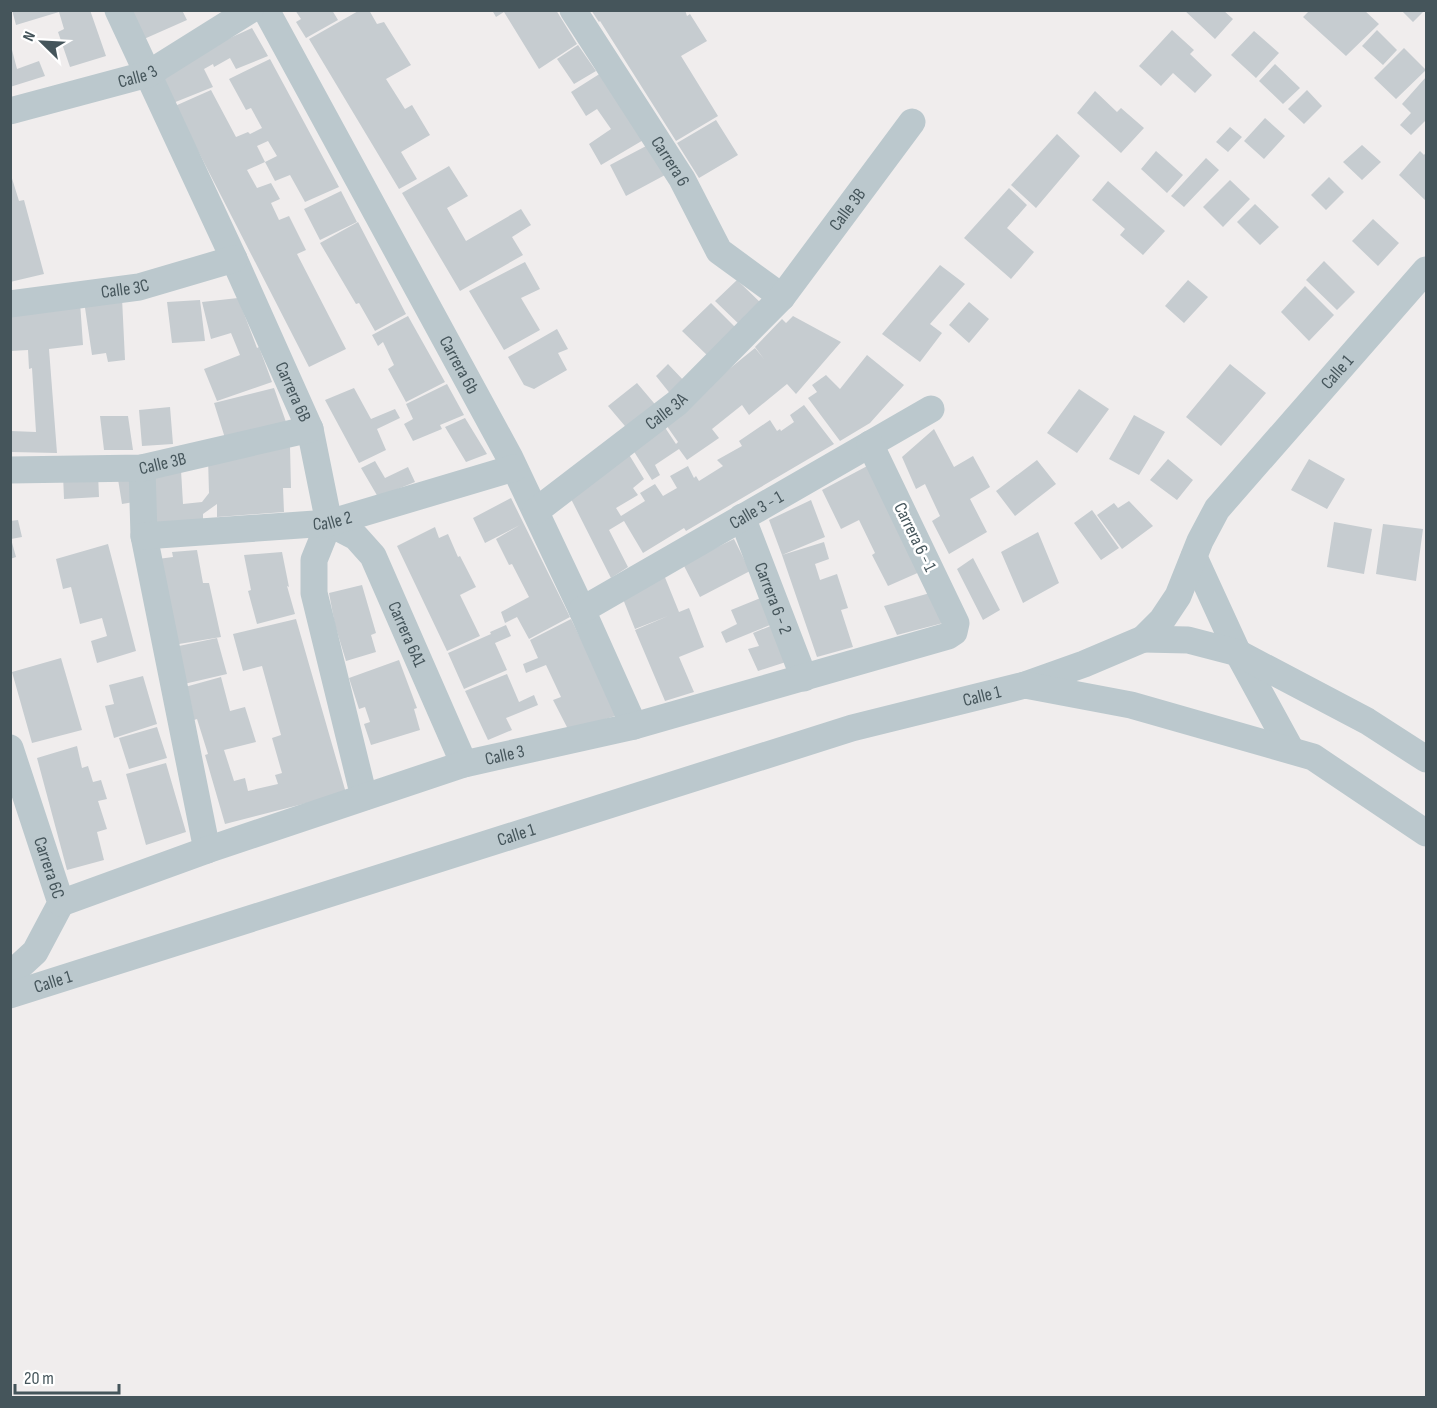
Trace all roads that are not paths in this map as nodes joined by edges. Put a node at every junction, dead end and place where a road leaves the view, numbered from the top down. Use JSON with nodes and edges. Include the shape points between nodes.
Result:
{"nodes":[{"id":1,"x":118,"y":10,"type":"edge"},
{"id":2,"x":250,"y":10,"type":"edge"},
{"id":3,"x":266,"y":10,"type":"edge"},
{"id":4,"x":573,"y":10,"type":"edge"},
{"id":5,"x":148,"y":74,"type":"junction"},
{"id":6,"x":10,"y":111,"type":"edge"},
{"id":7,"x":912,"y":122,"type":"dead end"},
{"id":8,"x":234,"y":259,"type":"junction"},
{"id":9,"x":1426,"y":270,"type":"edge"},
{"id":10,"x":782,"y":297,"type":"junction"},
{"id":11,"x":10,"y":304,"type":"edge"},
{"id":12,"x":931,"y":409,"type":"dead end"},
{"id":13,"x":310,"y":429,"type":"junction"},
{"id":14,"x":870,"y":444,"type":"junction"},
{"id":15,"x":142,"y":468,"type":"junction"},
{"id":16,"x":514,"y":468,"type":"junction"},
{"id":17,"x":10,"y":470,"type":"edge"},
{"id":18,"x":536,"y":511,"type":"junction"},
{"id":19,"x":742,"y":517,"type":"junction"},
{"id":20,"x":328,"y":523,"type":"junction"},
{"id":21,"x":144,"y":536,"type":"junction"},
{"id":22,"x":1194,"y":557,"type":"junction"},
{"id":23,"x":582,"y":610,"type":"junction"},
{"id":24,"x":954,"y":632,"type":"joint"},
{"id":25,"x":1143,"y":639,"type":"junction"},
{"id":26,"x":1238,"y":653,"type":"junction"},
{"id":27,"x":804,"y":678,"type":"junction"},
{"id":28,"x":1025,"y":685,"type":"junction"},
{"id":29,"x":634,"y":726,"type":"junction"},
{"id":30,"x":10,"y":748,"type":"edge"},
{"id":31,"x":1291,"y":750,"type":"junction"},
{"id":32,"x":1426,"y":759,"type":"edge"},
{"id":33,"x":464,"y":764,"type":"junction"},
{"id":34,"x":364,"y":797,"type":"junction"},
{"id":35,"x":1426,"y":833,"type":"edge"},
{"id":36,"x":207,"y":850,"type":"junction"},
{"id":37,"x":61,"y":903,"type":"junction"},
{"id":38,"x":10,"y":975,"type":"edge"},
{"id":39,"x":10,"y":995,"type":"edge"}],
"edges":[{"from":1,"to":5,"type":"street","name":"Carrera 6B"},
{"from":2,"to":5,"type":"street","name":"Calle 3"},
{"from":3,"to":16,"type":"street","name":"Carrera 6b"},
{"from":4,"to":10,"type":"street","name":"Carrera 6","via":[[682,179],[719,251]]},
{"from":5,"to":6,"type":"street","name":"Calle 3"},
{"from":5,"to":8,"type":"street","name":"Carrera 6B"},
{"from":7,"to":10,"type":"street","name":"Calle 3B"},
{"from":8,"to":11,"type":"street","name":"Calle 3C","via":[[139,288]]},
{"from":8,"to":13,"type":"street","name":"Carrera 6B"},
{"from":9,"to":22,"type":"street","name":"Calle 1","via":[[1217,509]]},
{"from":10,"to":18,"type":"street","name":"Calle 3A","via":[[677,403]]},
{"from":12,"to":14,"type":"street","name":"Calle 3 - 1"},
{"from":13,"to":15,"type":"street","name":"Calle 3B"},
{"from":13,"to":20,"type":"street","name":"Carrera 6B"},
{"from":14,"to":19,"type":"street","name":"Calle 3 - 1"},
{"from":14,"to":24,"type":"street","name":"Carrera 6 - 1","via":[[956,623]]},
{"from":15,"to":17,"type":"street","name":"Calle 3B"},
{"from":15,"to":21,"type":"street"},
{"from":16,"to":18,"type":"street","name":"Carrera 6b"},
{"from":16,"to":20,"type":"street","name":"Calle 2"},
{"from":18,"to":23,"type":"street","name":"Carrera 6b"},
{"from":19,"to":23,"type":"street","name":"Calle 3 - 1"},
{"from":19,"to":27,"type":"street","name":"Carrera 6 - 2"},
{"from":20,"to":21,"type":"street","name":"Calle 2"},
{"from":20,"to":33,"type":"street","name":"Carrera 6A1","via":[[356,537],[373,556]]},
{"from":20,"to":34,"type":"street","via":[[314,560],[314,593]]},
{"from":21,"to":36,"type":"street"},
{"from":22,"to":25,"type":"street","name":"Calle 1","via":[[1178,596]]},
{"from":22,"to":26,"type":"street"},
{"from":23,"to":29,"type":"street","name":"Carrera 6b"},
{"from":24,"to":27,"type":"street","name":"Calle 3"},
{"from":25,"to":26,"type":"street","via":[[1188,640]]},
{"from":25,"to":28,"type":"street","name":"Calle 1"},
{"from":26,"to":31,"type":"street"},
{"from":26,"to":32,"type":"street","via":[[1367,721]]},
{"from":27,"to":29,"type":"street","name":"Calle 3"},
{"from":28,"to":31,"type":"street","name":"Calle 1","via":[[1131,705]]},
{"from":28,"to":39,"type":"street","name":"Calle 1","via":[[852,728]]},
{"from":29,"to":33,"type":"street","name":"Calle 3"},
{"from":30,"to":37,"type":"street","name":"Carrera 6C"},
{"from":31,"to":35,"type":"street","name":"Calle 1","via":[[1313,757]]},
{"from":33,"to":34,"type":"street","name":"Calle 3"},
{"from":34,"to":36,"type":"street","name":"Calle 3"},
{"from":36,"to":37,"type":"street","name":"Calle 3"},
{"from":37,"to":38,"type":"street","name":"Carrera 6C","via":[[35,952]]}]}
